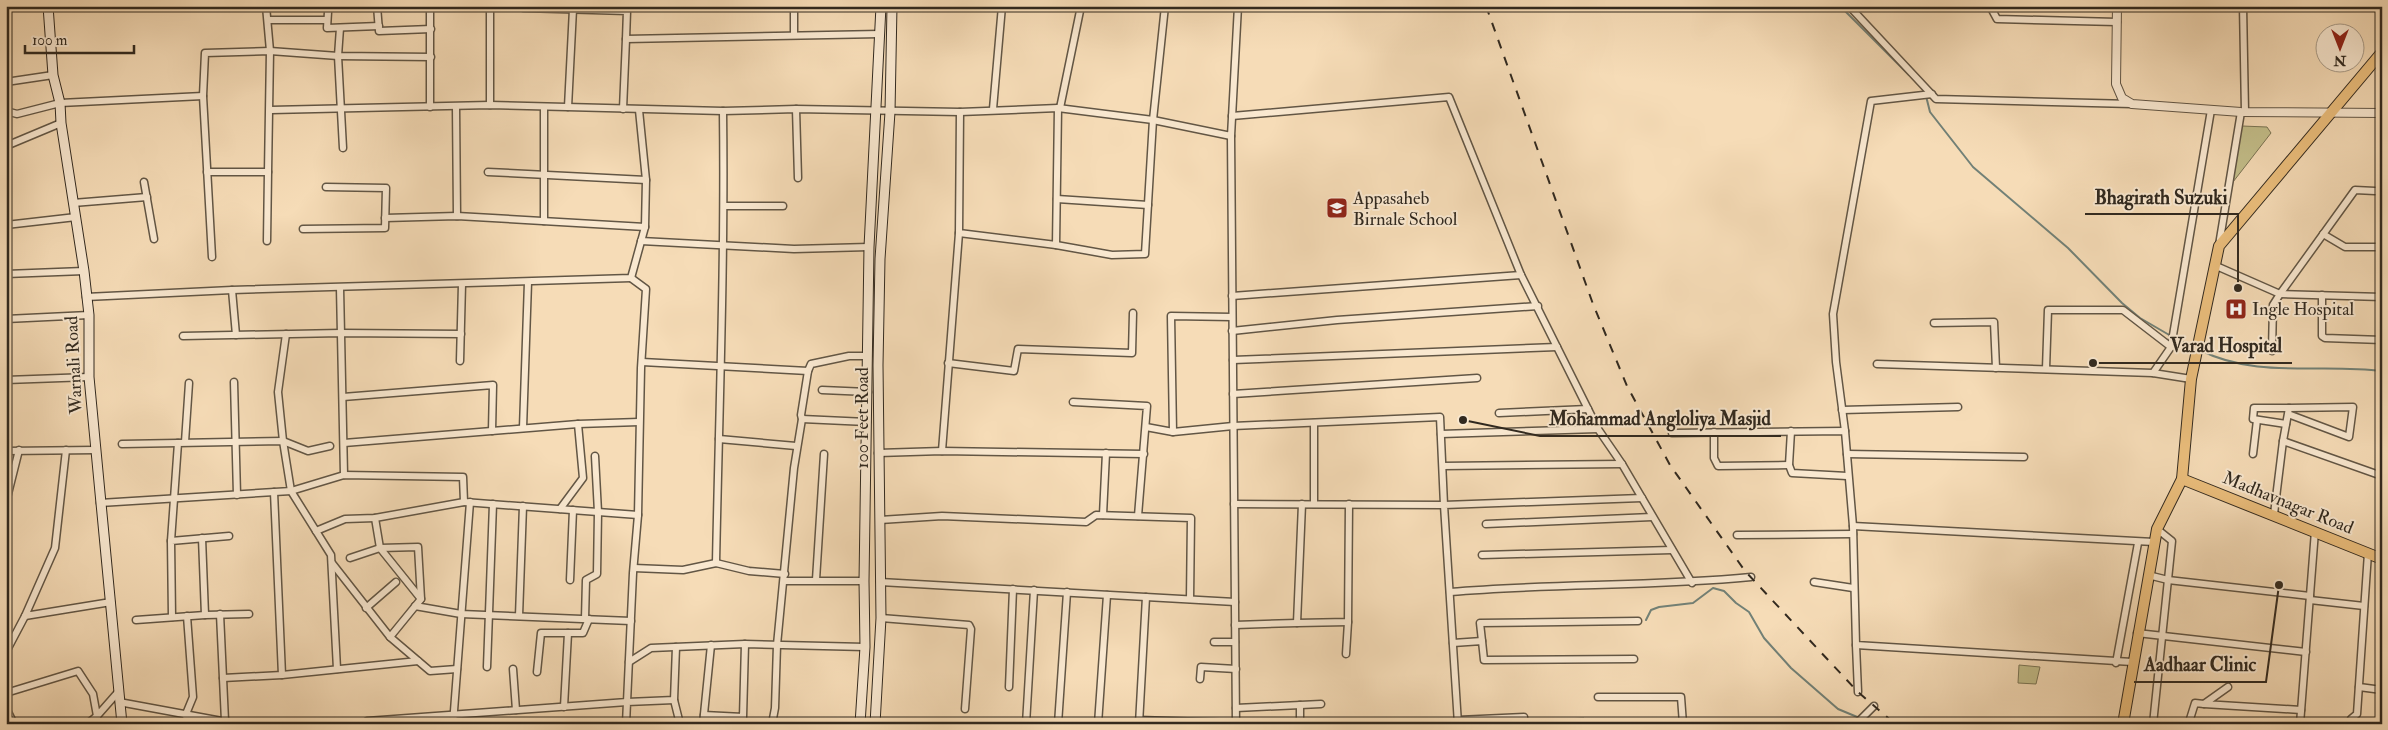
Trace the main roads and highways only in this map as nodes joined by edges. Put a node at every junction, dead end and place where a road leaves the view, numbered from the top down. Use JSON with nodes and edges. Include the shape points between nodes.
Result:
{"nodes":[{"id":1,"x":48,"y":6,"type":"edge"},
{"id":2,"x":881,"y":6,"type":"edge"},
{"id":3,"x":892,"y":6,"type":"edge"},
{"id":4,"x":2382,"y":52,"type":"edge"},
{"id":5,"x":2182,"y":479,"type":"junction"},
{"id":6,"x":2382,"y":559,"type":"edge"},
{"id":7,"x":122,"y":724,"type":"edge"},
{"id":8,"x":860,"y":724,"type":"edge"},
{"id":9,"x":876,"y":724,"type":"edge"},
{"id":10,"x":2122,"y":724,"type":"edge"}],
"edges":[{"from":1,"to":7,"type":"main road","name":"Warnali Road","via":[[53,75],[60,103],[89,315],[89,377]]},
{"from":2,"to":8,"type":"main road","via":[[869,247],[865,647]]},
{"from":3,"to":9,"type":"main road","name":"100 Feet Road","via":[[890,112],[880,259],[878,453],[881,618]]},
{"from":4,"to":5,"type":"main road","via":[[2219,246],[2191,378]]},
{"from":5,"to":6,"type":"main road","name":"Madhavnagar Road"},
{"from":5,"to":10,"type":"main road","via":[[2157,529]]}]}
